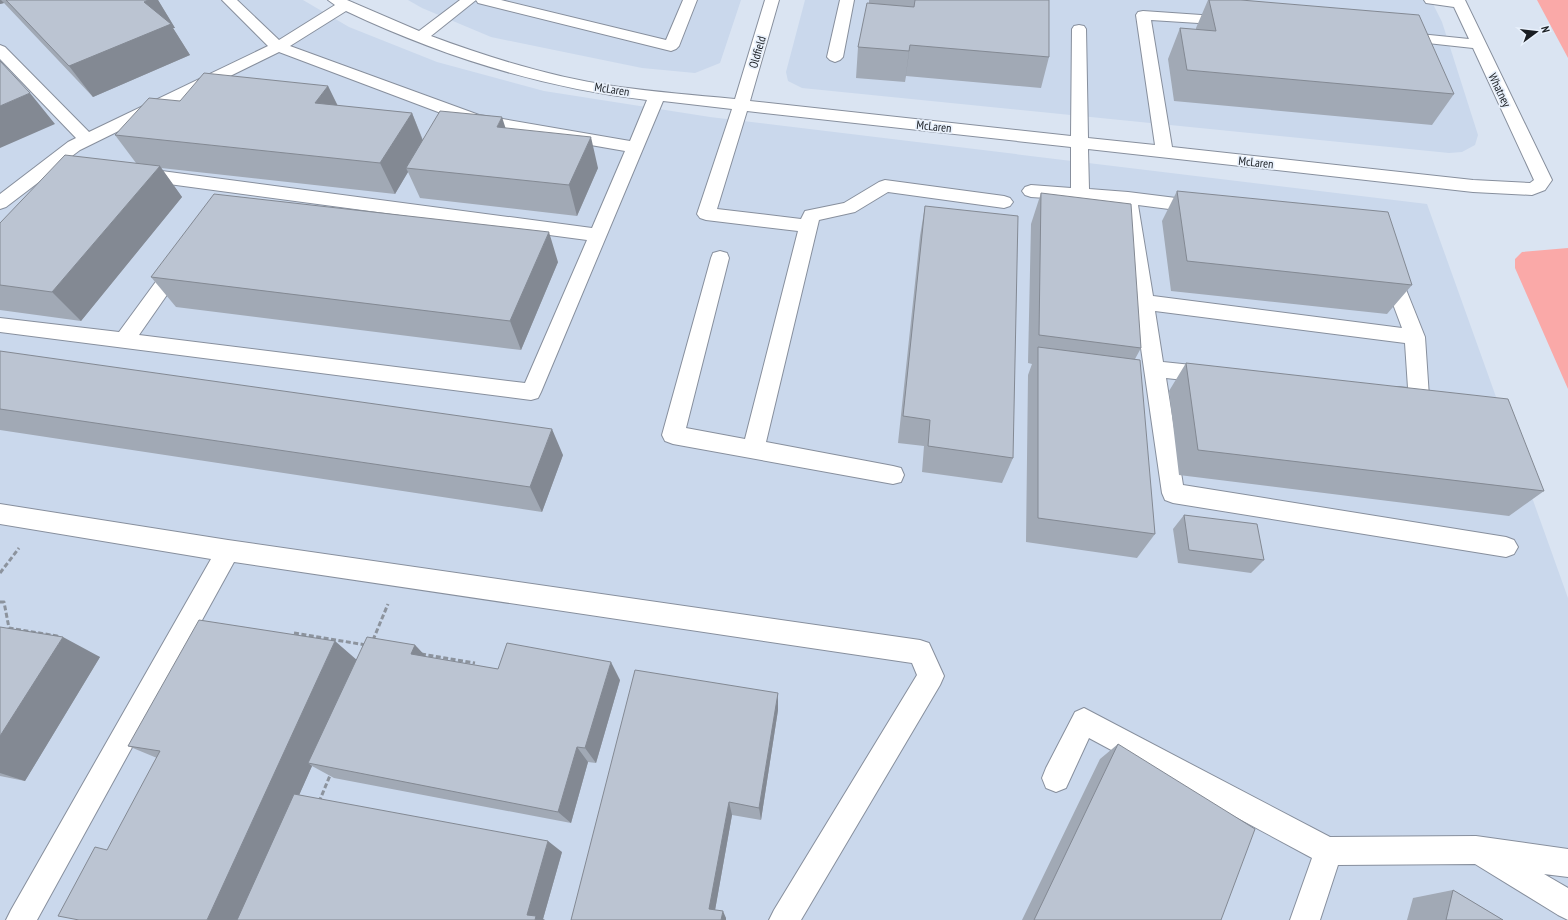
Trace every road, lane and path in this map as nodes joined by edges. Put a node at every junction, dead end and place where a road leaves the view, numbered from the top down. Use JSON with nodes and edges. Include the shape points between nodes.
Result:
{"nodes":[{"id":1,"x":228,"y":0,"type":"edge"},
{"id":2,"x":469,"y":0,"type":"edge"},
{"id":3,"x":483,"y":0,"type":"edge"},
{"id":4,"x":673,"y":0,"type":"edge"},
{"id":5,"x":772,"y":0,"type":"edge"},
{"id":6,"x":847,"y":0,"type":"edge"},
{"id":7,"x":1431,"y":0,"type":"edge"},
{"id":8,"x":1459,"y":1,"type":"edge"},
{"id":9,"x":690,"y":2,"type":"edge"},
{"id":10,"x":340,"y":3,"type":"edge"},
{"id":11,"x":1244,"y":22,"type":"edge"},
{"id":12,"x":1079,"y":29,"type":"dead end"},
{"id":13,"x":1384,"y":35,"type":"edge"},
{"id":14,"x":421,"y":38,"type":"junction"},
{"id":15,"x":1478,"y":44,"type":"junction"},
{"id":16,"x":278,"y":47,"type":"junction"},
{"id":17,"x":0,"y":50,"type":"edge"},
{"id":18,"x":835,"y":57,"type":"dead end"},
{"id":19,"x":19,"y":70,"type":"junction"},
{"id":20,"x":0,"y":74,"type":"edge"},
{"id":21,"x":656,"y":96,"type":"junction"},
{"id":22,"x":741,"y":105,"type":"junction"},
{"id":23,"x":87,"y":140,"type":"junction"},
{"id":24,"x":1080,"y":142,"type":"junction"},
{"id":25,"x":635,"y":147,"type":"junction"},
{"id":26,"x":1164,"y":152,"type":"junction"},
{"id":27,"x":53,"y":163,"type":"junction"},
{"id":28,"x":1543,"y":180,"type":"joint"},
{"id":29,"x":1031,"y":191,"type":"dead end"},
{"id":30,"x":1080,"y":195,"type":"junction"},
{"id":31,"x":1128,"y":198,"type":"junction"},
{"id":32,"x":1004,"y":202,"type":"dead end"},
{"id":33,"x":0,"y":203,"type":"edge"},
{"id":34,"x":1220,"y":210,"type":"edge"},
{"id":35,"x":809,"y":226,"type":"junction"},
{"id":36,"x":598,"y":235,"type":"junction"},
{"id":37,"x":189,"y":251,"type":"edge"},
{"id":38,"x":1382,"y":251,"type":"edge"},
{"id":39,"x":720,"y":258,"type":"dead end"},
{"id":40,"x":1144,"y":302,"type":"junction"},
{"id":41,"x":0,"y":325,"type":"edge"},
{"id":42,"x":1415,"y":337,"type":"junction"},
{"id":43,"x":124,"y":341,"type":"junction"},
{"id":44,"x":1154,"y":369,"type":"junction"},
{"id":45,"x":1232,"y":377,"type":"edge"},
{"id":46,"x":1380,"y":393,"type":"edge"},
{"id":47,"x":753,"y":449,"type":"junction"},
{"id":48,"x":893,"y":475,"type":"dead end"},
{"id":49,"x":0,"y":514,"type":"edge"},
{"id":50,"x":1506,"y":547,"type":"dead end"},
{"id":51,"x":228,"y":551,"type":"junction"},
{"id":52,"x":400,"y":576,"type":"junction"},
{"id":53,"x":0,"y":602,"type":"edge"},
{"id":54,"x":294,"y":633,"type":"edge"},
{"id":55,"x":53,"y":642,"type":"edge"},
{"id":56,"x":415,"y":653,"type":"edge"},
{"id":57,"x":475,"y":663,"type":"dead end"},
{"id":58,"x":334,"y":765,"type":"edge"},
{"id":59,"x":1056,"y":778,"type":"dead end"},
{"id":60,"x":316,"y":810,"type":"edge"},
{"id":61,"x":1476,"y":850,"type":"junction"},
{"id":62,"x":1328,"y":851,"type":"junction"},
{"id":63,"x":1568,"y":862,"type":"edge"},
{"id":64,"x":1568,"y":905,"type":"edge"},
{"id":65,"x":21,"y":920,"type":"edge"},
{"id":66,"x":784,"y":920,"type":"edge"},
{"id":67,"x":1305,"y":920,"type":"edge"}],
"edges":[{"from":1,"to":16,"type":"street"},
{"from":2,"to":14,"type":"street"},
{"from":3,"to":9,"type":"street","via":[[671,46]]},
{"from":4,"to":9,"type":"street"},
{"from":5,"to":22,"type":"street","name":"Oldfield"},
{"from":6,"to":18,"type":"street"},
{"from":7,"to":8,"type":"street"},
{"from":8,"to":15,"type":"street","name":"Whatney"},
{"from":10,"to":14,"type":"street","name":"McLaren"},
{"from":10,"to":16,"type":"street"},
{"from":11,"to":26,"type":"street","via":[[1143,15]]},
{"from":12,"to":24,"type":"street"},
{"from":13,"to":15,"type":"street"},
{"from":14,"to":21,"type":"street","name":"McLaren","via":[[526,72],[613,91]]},
{"from":15,"to":28,"type":"street","name":"Whatney"},
{"from":16,"to":23,"type":"street"},
{"from":16,"to":25,"type":"street","via":[[476,120]]},
{"from":17,"to":19,"type":"street"},
{"from":19,"to":20,"type":"street"},
{"from":19,"to":23,"type":"street"},
{"from":21,"to":22,"type":"street","name":"McLaren"},
{"from":21,"to":25,"type":"street"},
{"from":22,"to":24,"type":"street","name":"McLaren"},
{"from":22,"to":35,"type":"street","name":"Oldfield","via":[[706,214]]},
{"from":23,"to":27,"type":"street","via":[[74,146]]},
{"from":24,"to":26,"type":"street","name":"McLaren"},
{"from":24,"to":30,"type":"street"},
{"from":25,"to":36,"type":"street"},
{"from":26,"to":28,"type":"street","name":"McLaren","via":[[1473,186],[1532,189],[1539,186]]},
{"from":27,"to":33,"type":"street"},
{"from":27,"to":36,"type":"street","via":[[114,171],[231,193]]},
{"from":29,"to":30,"type":"street"},
{"from":30,"to":31,"type":"street"},
{"from":31,"to":34,"type":"street"},
{"from":31,"to":40,"type":"street"},
{"from":32,"to":35,"type":"street","via":[[885,186],[850,208],[811,215]]},
{"from":35,"to":47,"type":"street"},
{"from":36,"to":43,"type":"street","via":[[531,392]]},
{"from":37,"to":43,"type":"street"},
{"from":38,"to":42,"type":"street"},
{"from":39,"to":47,"type":"street","via":[[673,436]]},
{"from":40,"to":42,"type":"street"},
{"from":40,"to":44,"type":"street"},
{"from":41,"to":43,"type":"street"},
{"from":42,"to":46,"type":"street","via":[[1419,397]]},
{"from":44,"to":45,"type":"street"},
{"from":44,"to":50,"type":"street","via":[[1173,493]]},
{"from":47,"to":48,"type":"street"},
{"from":49,"to":51,"type":"street"},
{"from":51,"to":52,"type":"street"},
{"from":51,"to":65,"type":"street"},
{"from":52,"to":54,"type":"path","via":[[371,646]]},
{"from":52,"to":66,"type":"street","via":[[920,652],[931,676]]},
{"from":53,"to":55,"type":"path","via":[[4,602],[9,628],[57,636]]},
{"from":56,"to":57,"type":"path"},
{"from":58,"to":60,"type":"path"},
{"from":59,"to":62,"type":"street","via":[[1084,721]]},
{"from":61,"to":62,"type":"street"},
{"from":61,"to":63,"type":"street"},
{"from":61,"to":64,"type":"street"},
{"from":62,"to":67,"type":"street"}]}
